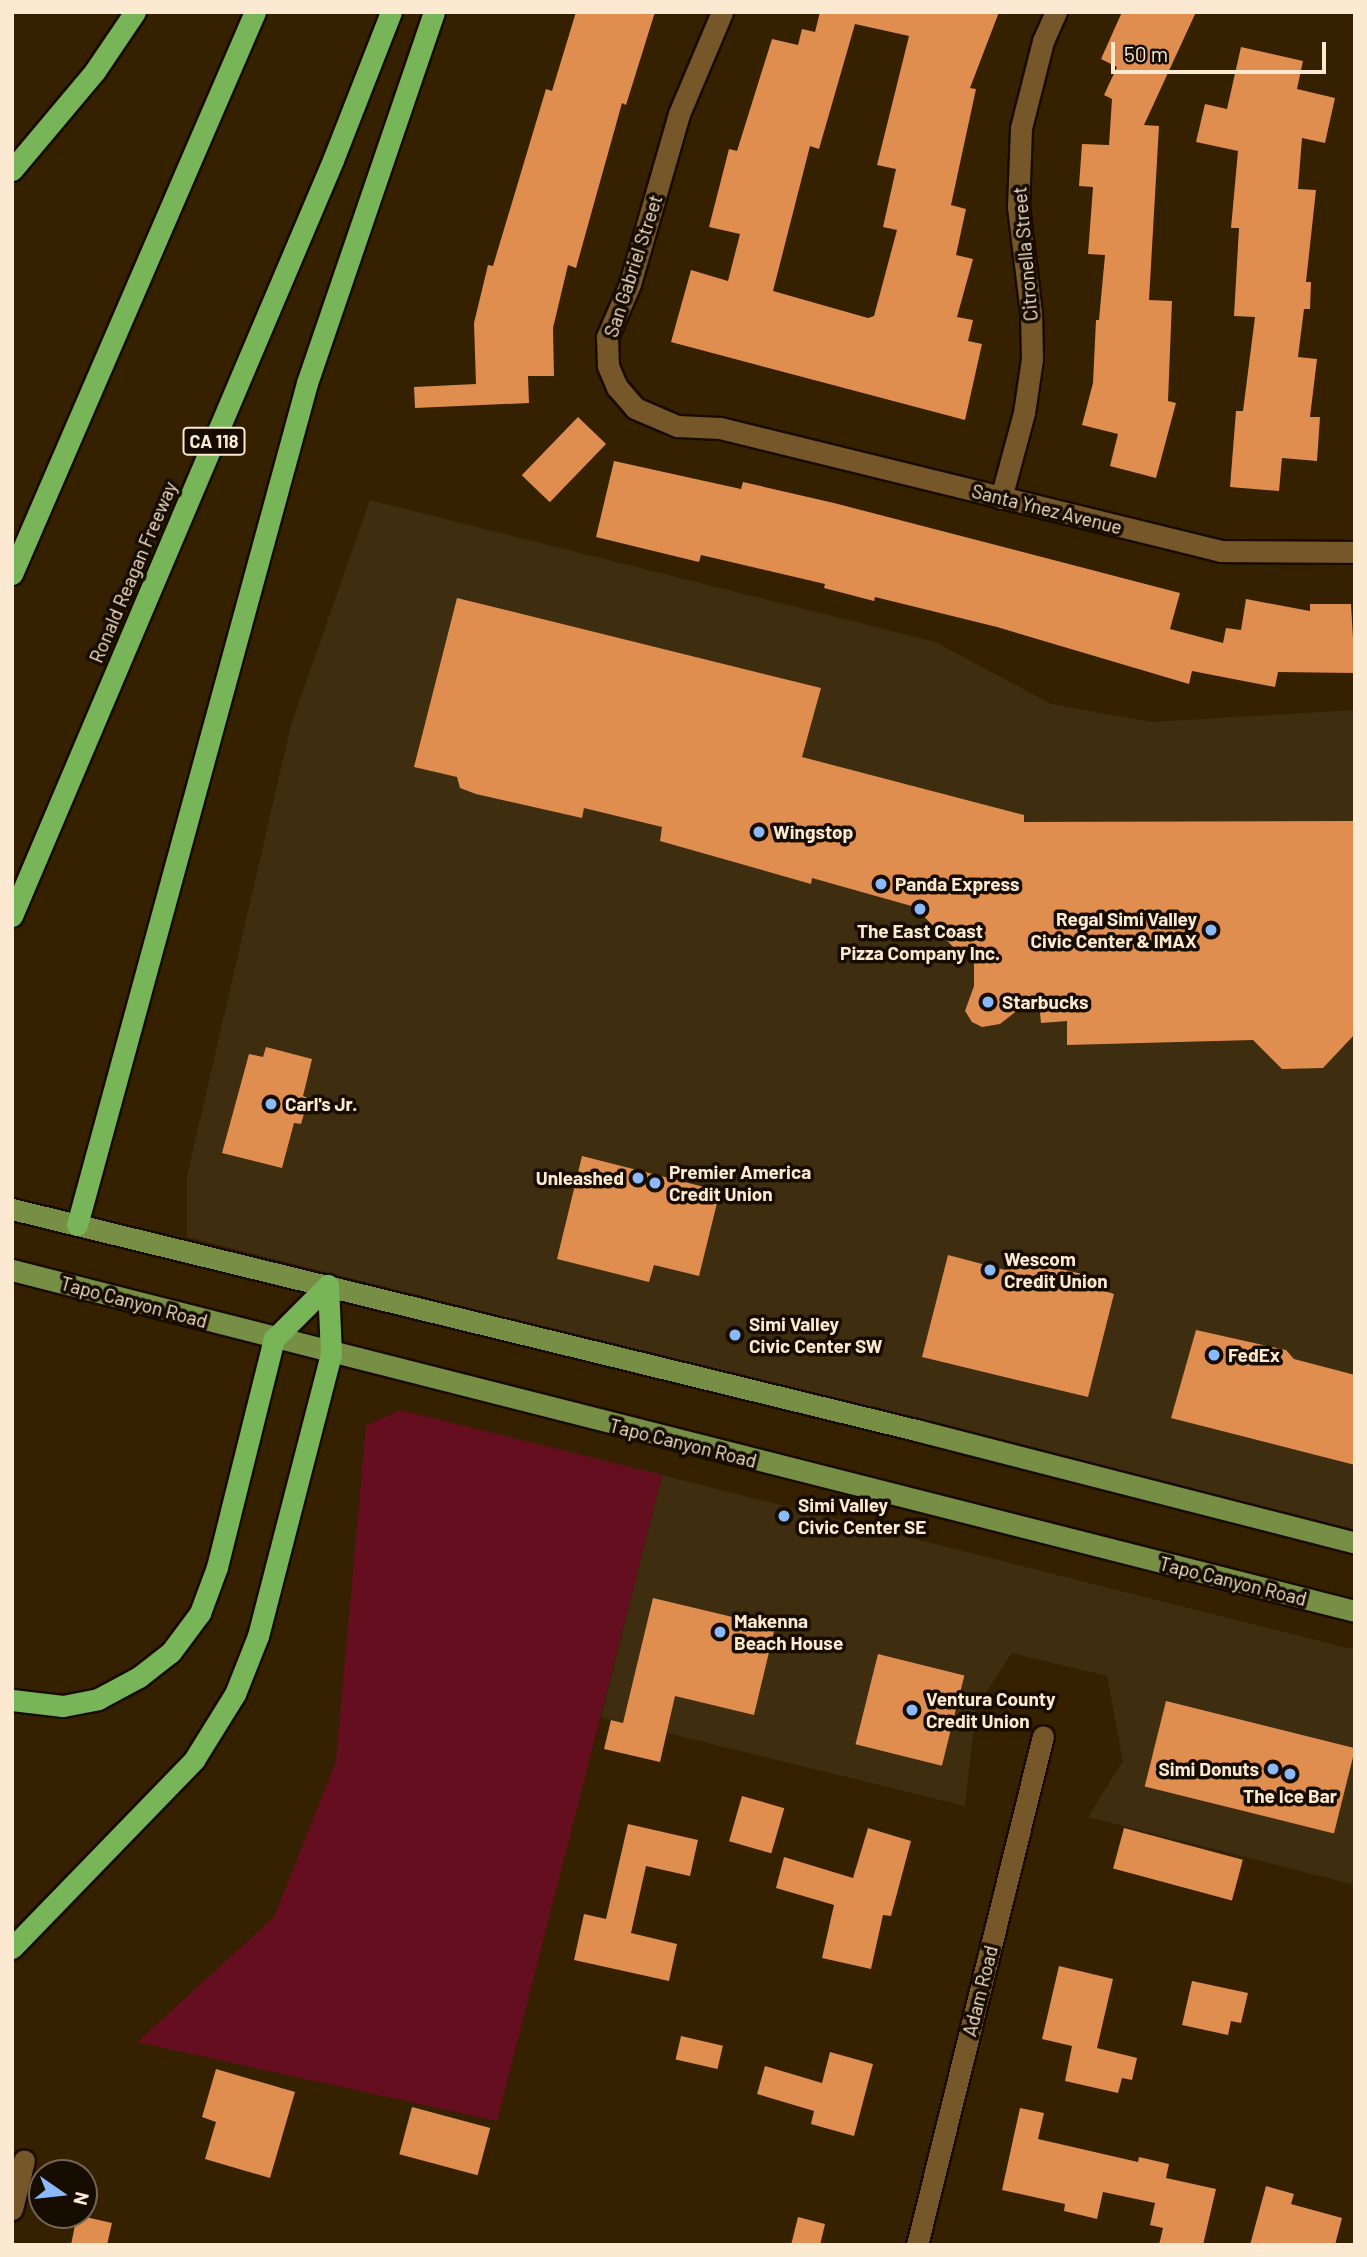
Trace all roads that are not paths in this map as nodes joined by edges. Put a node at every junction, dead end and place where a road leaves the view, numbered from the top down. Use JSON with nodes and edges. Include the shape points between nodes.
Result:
{"nodes":[{"id":1,"x":135,"y":12,"type":"edge"},
{"id":2,"x":255,"y":12,"type":"edge"},
{"id":3,"x":391,"y":12,"type":"edge"},
{"id":4,"x":435,"y":12,"type":"edge"},
{"id":5,"x":722,"y":12,"type":"edge"},
{"id":6,"x":1056,"y":12,"type":"edge"},
{"id":7,"x":12,"y":170,"type":"edge"},
{"id":8,"x":744,"y":434,"type":"joint"},
{"id":9,"x":1001,"y":498,"type":"junction"},
{"id":10,"x":1355,"y":552,"type":"edge"},
{"id":11,"x":12,"y":574,"type":"edge"},
{"id":12,"x":32,"y":867,"type":"junction"},
{"id":13,"x":12,"y":916,"type":"edge"},
{"id":14,"x":12,"y":933,"type":"edge"},
{"id":15,"x":12,"y":1209,"type":"edge"},
{"id":16,"x":77,"y":1225,"type":"junction"},
{"id":17,"x":12,"y":1270,"type":"edge"},
{"id":18,"x":328,"y":1285,"type":"junction"},
{"id":19,"x":274,"y":1339,"type":"junction"},
{"id":20,"x":331,"y":1354,"type":"junction"},
{"id":21,"x":1355,"y":1542,"type":"edge"},
{"id":22,"x":1355,"y":1611,"type":"edge"},
{"id":23,"x":12,"y":1700,"type":"edge"},
{"id":24,"x":1043,"y":1736,"type":"dead end"},
{"id":25,"x":12,"y":1948,"type":"edge"},
{"id":26,"x":24,"y":2160,"type":"dead end"},
{"id":27,"x":12,"y":2209,"type":"edge"},
{"id":28,"x":916,"y":2245,"type":"edge"}],
"edges":[{"from":1,"to":7,"type":"highway","via":[[95,71]]},
{"from":2,"to":11,"type":"highway"},
{"from":3,"to":12,"type":"highway","name":"Ronald Reagan Freeway","number":"CA 118","via":[[333,160]]},
{"from":4,"to":16,"type":"highway","via":[[307,383]]},
{"from":5,"to":8,"type":"street","name":"San Gabriel Street","via":[[679,114],[630,284],[612,318],[608,366],[617,387],[635,408],[654,420]]},
{"from":6,"to":9,"type":"street","name":"Citronella Street","via":[[1043,41],[1021,128],[1017,207],[1031,313],[1032,359],[1024,413]]},
{"from":8,"to":9,"type":"street","name":"Santa Ynez Avenue"},
{"from":9,"to":10,"type":"street","name":"Santa Ynez Avenue","via":[[1221,551]]},
{"from":12,"to":13,"type":"highway","name":"Ronald Reagan Freeway","number":"CA 118"},
{"from":12,"to":14,"type":"highway"},
{"from":15,"to":16,"type":"main road"},
{"from":16,"to":18,"type":"main road"},
{"from":17,"to":19,"type":"main road","name":"Tapo Canyon Road"},
{"from":18,"to":19,"type":"highway"},
{"from":18,"to":20,"type":"highway"},
{"from":18,"to":21,"type":"main road"},
{"from":19,"to":20,"type":"main road","name":"Tapo Canyon Road"},
{"from":19,"to":23,"type":"highway","via":[[217,1567],[200,1613],[171,1652],[139,1677],[98,1699],[63,1706]]},
{"from":20,"to":22,"type":"main road","name":"Tapo Canyon Road"},
{"from":20,"to":25,"type":"highway","via":[[262,1623],[235,1694],[194,1760]]},
{"from":24,"to":28,"type":"street","name":"Adam Road"},
{"from":26,"to":27,"type":"street"}]}
